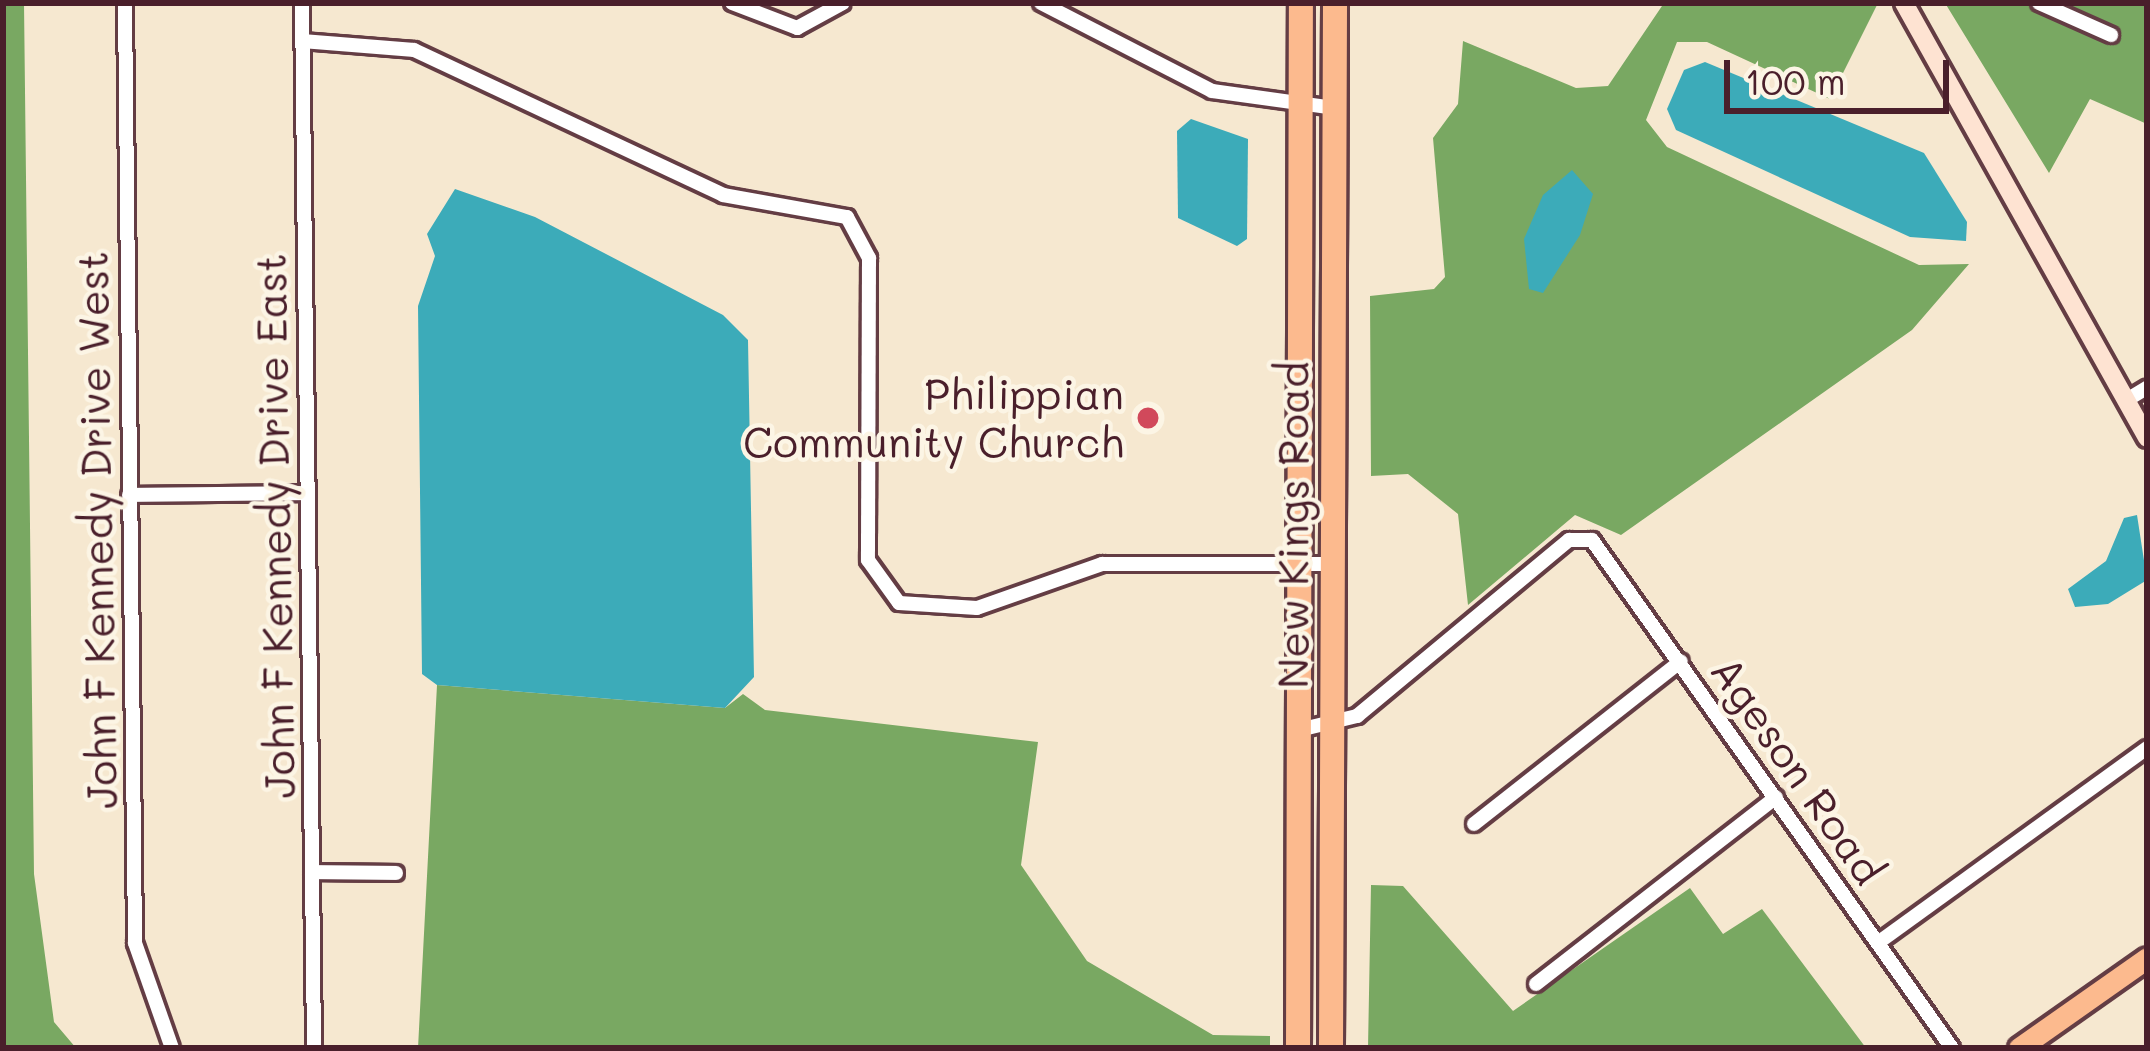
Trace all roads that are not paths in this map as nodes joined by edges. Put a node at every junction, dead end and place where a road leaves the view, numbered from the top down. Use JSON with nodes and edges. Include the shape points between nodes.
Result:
{"nodes":[{"id":1,"x":125,"y":3,"type":"edge"},
{"id":2,"x":302,"y":3,"type":"edge"},
{"id":3,"x":732,"y":3,"type":"edge"},
{"id":4,"x":843,"y":3,"type":"edge"},
{"id":5,"x":1041,"y":3,"type":"edge"},
{"id":6,"x":1300,"y":3,"type":"edge"},
{"id":7,"x":1335,"y":3,"type":"edge"},
{"id":8,"x":1904,"y":3,"type":"edge"},
{"id":9,"x":2039,"y":3,"type":"edge"},
{"id":10,"x":2111,"y":35,"type":"dead end"},
{"id":11,"x":303,"y":41,"type":"junction"},
{"id":12,"x":1301,"y":105,"type":"junction"},
{"id":13,"x":1334,"y":108,"type":"junction"},
{"id":14,"x":2147,"y":388,"type":"edge"},
{"id":15,"x":2125,"y":401,"type":"junction"},
{"id":16,"x":2147,"y":438,"type":"edge"},
{"id":17,"x":308,"y":493,"type":"junction"},
{"id":18,"x":129,"y":495,"type":"junction"},
{"id":19,"x":1299,"y":564,"type":"junction"},
{"id":20,"x":1332,"y":564,"type":"junction"},
{"id":21,"x":1681,"y":661,"type":"junction"},
{"id":22,"x":1332,"y":726,"type":"junction"},
{"id":23,"x":1299,"y":730,"type":"junction"},
{"id":24,"x":2147,"y":748,"type":"edge"},
{"id":25,"x":1777,"y":797,"type":"junction"},
{"id":26,"x":1474,"y":824,"type":"dead end"},
{"id":27,"x":312,"y":872,"type":"junction"},
{"id":28,"x":396,"y":873,"type":"dead end"},
{"id":29,"x":1879,"y":942,"type":"junction"},
{"id":30,"x":2147,"y":958,"type":"edge"},
{"id":31,"x":1536,"y":984,"type":"dead end"},
{"id":32,"x":172,"y":1048,"type":"edge"},
{"id":33,"x":314,"y":1048,"type":"edge"},
{"id":34,"x":1298,"y":1048,"type":"edge"},
{"id":35,"x":1331,"y":1048,"type":"edge"},
{"id":36,"x":1952,"y":1048,"type":"edge"},
{"id":37,"x":2019,"y":1048,"type":"edge"}],
"edges":[{"from":1,"to":18,"type":"street","name":"John F Kennedy Drive West"},
{"from":2,"to":11,"type":"street","name":"John F Kennedy Drive East"},
{"from":3,"to":4,"type":"street","via":[[797,28]]},
{"from":5,"to":12,"type":"street","via":[[1212,91]]},
{"from":6,"to":12,"type":"highway","name":"New Kings Road"},
{"from":7,"to":13,"type":"highway","name":"New Kings Road"},
{"from":8,"to":15,"type":"main road"},
{"from":9,"to":10,"type":"street"},
{"from":11,"to":17,"type":"street","name":"John F Kennedy Drive East"},
{"from":11,"to":19,"type":"street","via":[[414,50],[723,196],[847,217],[868,258],[868,560],[898,603],[977,608],[1102,564]]},
{"from":12,"to":13,"type":"street"},
{"from":12,"to":19,"type":"highway","name":"New Kings Road"},
{"from":13,"to":20,"type":"highway","name":"New Kings Road"},
{"from":14,"to":15,"type":"street"},
{"from":15,"to":16,"type":"main road"},
{"from":17,"to":18,"type":"street"},
{"from":17,"to":27,"type":"street","name":"John F Kennedy Drive East"},
{"from":18,"to":32,"type":"street","name":"John F Kennedy Drive West","via":[[135,943]]},
{"from":19,"to":20,"type":"street"},
{"from":19,"to":23,"type":"highway","name":"New Kings Road"},
{"from":20,"to":22,"type":"highway","name":"New Kings Road"},
{"from":21,"to":22,"type":"street","name":"Ageson Road","via":[[1583,538]]},
{"from":21,"to":25,"type":"street","name":"Ageson Road"},
{"from":21,"to":26,"type":"street"},
{"from":22,"to":23,"type":"street"},
{"from":22,"to":35,"type":"highway","name":"New Kings Road"},
{"from":23,"to":34,"type":"highway","name":"New Kings Road"},
{"from":24,"to":29,"type":"street"},
{"from":25,"to":29,"type":"street","name":"Ageson Road"},
{"from":25,"to":31,"type":"street"},
{"from":27,"to":28,"type":"street"},
{"from":27,"to":33,"type":"street","name":"John F Kennedy Drive East"},
{"from":29,"to":36,"type":"street","name":"Ageson Road"},
{"from":30,"to":37,"type":"main road"}]}
